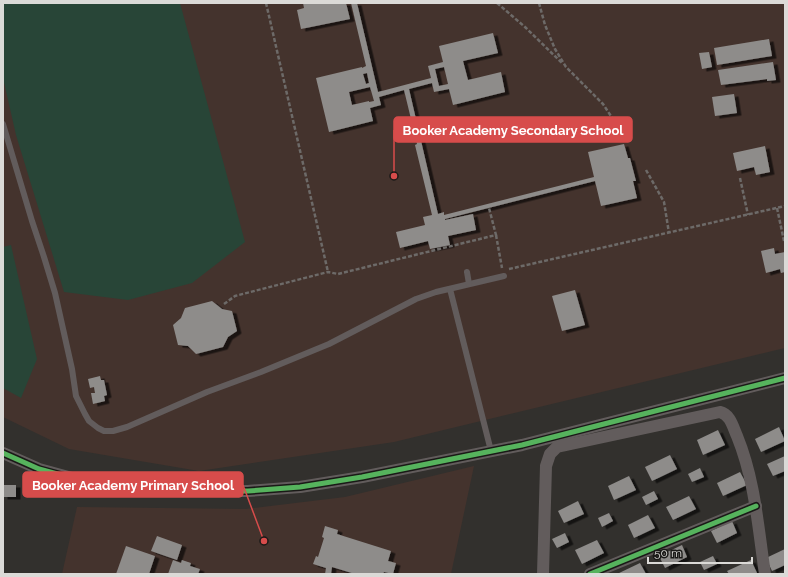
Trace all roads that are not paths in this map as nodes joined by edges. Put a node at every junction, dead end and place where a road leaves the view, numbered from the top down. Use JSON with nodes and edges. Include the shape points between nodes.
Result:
{"nodes":[{"id":1,"x":3,"y":124,"type":"edge"},
{"id":2,"x":467,"y":272,"type":"dead end"},
{"id":3,"x":504,"y":276,"type":"dead end"},
{"id":4,"x":469,"y":284,"type":"junction"},
{"id":5,"x":450,"y":289,"type":"junction"},
{"id":6,"x":785,"y":378,"type":"edge"},
{"id":7,"x":491,"y":451,"type":"junction"},
{"id":8,"x":3,"y":453,"type":"edge"},
{"id":9,"x":756,"y":506,"type":"junction"},
{"id":10,"x":543,"y":574,"type":"edge"},
{"id":11,"x":590,"y":574,"type":"edge"},
{"id":12,"x":765,"y":574,"type":"edge"}],
"edges":[{"from":1,"to":5,"type":"lane","via":[[55,293],[76,396],[89,421],[104,431],[136,424],[207,392],[328,344],[416,299]]},
{"from":2,"to":4,"type":"lane"},
{"from":3,"to":4,"type":"lane"},
{"from":4,"to":5,"type":"lane"},
{"from":5,"to":7,"type":"lane"},
{"from":6,"to":7,"type":"street"},
{"from":7,"to":8,"type":"street","via":[[362,477],[300,487],[248,491],[135,488],[83,481],[39,469]]},
{"from":9,"to":10,"type":"street","via":[[745,457],[728,415],[724,413],[718,412],[557,447],[550,454],[546,466]]},
{"from":9,"to":11,"type":"street"},
{"from":9,"to":12,"type":"street"}]}
